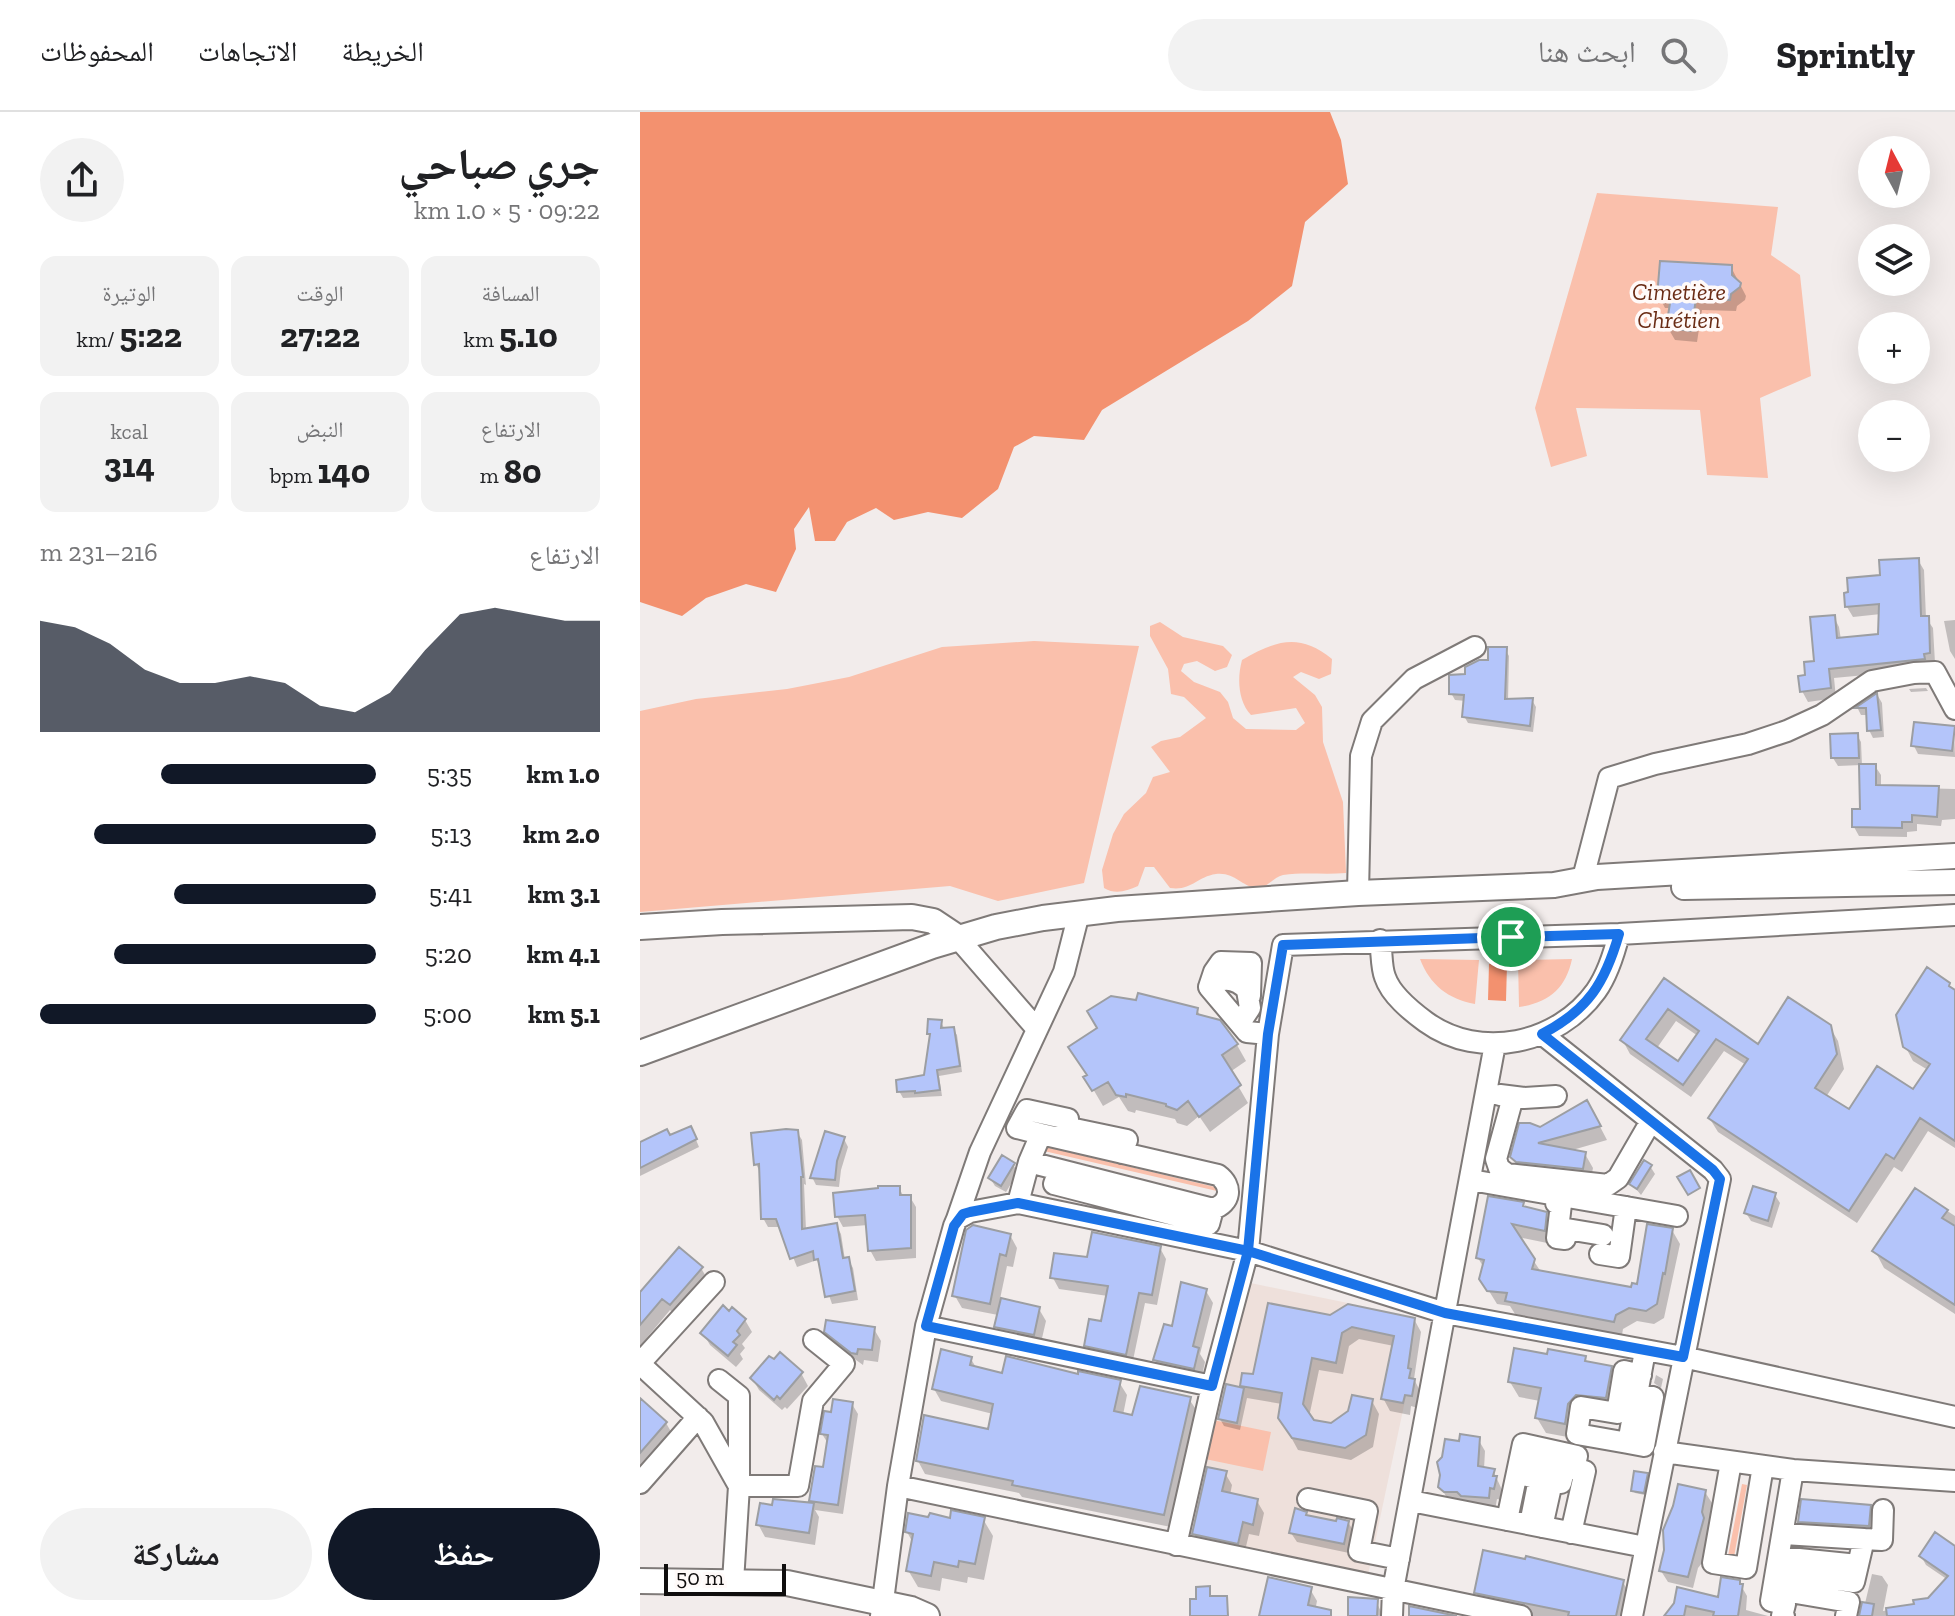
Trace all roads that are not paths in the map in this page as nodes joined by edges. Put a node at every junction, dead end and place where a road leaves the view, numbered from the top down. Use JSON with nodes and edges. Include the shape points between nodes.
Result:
{"nodes":[{"id":1,"x":1475,"y":647,"type":"dead end"},
{"id":2,"x":1955,"y":709,"type":"edge"},
{"id":3,"x":1955,"y":856,"type":"edge"},
{"id":4,"x":1583,"y":878,"type":"junction"},
{"id":5,"x":1955,"y":882,"type":"edge"},
{"id":6,"x":1554,"y":885,"type":"junction"},
{"id":7,"x":1358,"y":893,"type":"junction"},
{"id":8,"x":1079,"y":913,"type":"junction"},
{"id":9,"x":1955,"y":915,"type":"edge"},
{"id":10,"x":640,"y":927,"type":"edge"},
{"id":11,"x":1619,"y":934,"type":"junction"},
{"id":12,"x":957,"y":937,"type":"junction"},
{"id":13,"x":1380,"y":940,"type":"junction"},
{"id":14,"x":1240,"y":1023,"type":"junction"},
{"id":15,"x":1036,"y":1028,"type":"junction"},
{"id":16,"x":1268,"y":1034,"type":"junction"},
{"id":17,"x":1542,"y":1034,"type":"junction"},
{"id":18,"x":1495,"y":1044,"type":"junction"},
{"id":19,"x":640,"y":1053,"type":"edge"},
{"id":20,"x":1486,"y":1093,"type":"junction"},
{"id":21,"x":1556,"y":1096,"type":"dead end"},
{"id":22,"x":1513,"y":1097,"type":"junction"},
{"id":23,"x":1651,"y":1121,"type":"junction"},
{"id":24,"x":1041,"y":1134,"type":"junction"},
{"id":25,"x":1122,"y":1153,"type":"junction"},
{"id":26,"x":1029,"y":1162,"type":"junction"},
{"id":27,"x":1471,"y":1180,"type":"junction"},
{"id":28,"x":1558,"y":1195,"type":"junction"},
{"id":29,"x":1018,"y":1203,"type":"junction"},
{"id":30,"x":1617,"y":1206,"type":"junction"},
{"id":31,"x":1677,"y":1216,"type":"dead end"},
{"id":32,"x":957,"y":1219,"type":"junction"},
{"id":33,"x":1248,"y":1251,"type":"junction"},
{"id":34,"x":714,"y":1282,"type":"dead end"},
{"id":35,"x":1445,"y":1313,"type":"junction"},
{"id":36,"x":926,"y":1326,"type":"junction"},
{"id":37,"x":814,"y":1340,"type":"dead end"},
{"id":38,"x":1645,"y":1351,"type":"junction"},
{"id":39,"x":1683,"y":1357,"type":"junction"},
{"id":40,"x":640,"y":1363,"type":"edge"},
{"id":41,"x":719,"y":1380,"type":"dead end"},
{"id":42,"x":1639,"y":1384,"type":"junction"},
{"id":43,"x":1212,"y":1386,"type":"junction"},
{"id":44,"x":698,"y":1417,"type":"junction"},
{"id":45,"x":1955,"y":1417,"type":"edge"},
{"id":46,"x":1664,"y":1452,"type":"junction"},
{"id":47,"x":1731,"y":1462,"type":"junction"},
{"id":48,"x":1763,"y":1466,"type":"junction"},
{"id":49,"x":1793,"y":1470,"type":"junction"},
{"id":50,"x":1955,"y":1481,"type":"edge"},
{"id":51,"x":640,"y":1483,"type":"edge"},
{"id":52,"x":739,"y":1486,"type":"junction"},
{"id":53,"x":898,"y":1486,"type":"junction"},
{"id":54,"x":1308,"y":1499,"type":"dead end"},
{"id":55,"x":1411,"y":1501,"type":"junction"},
{"id":56,"x":1883,"y":1510,"type":"dead end"},
{"id":57,"x":1507,"y":1520,"type":"junction"},
{"id":58,"x":1571,"y":1533,"type":"junction"},
{"id":59,"x":1176,"y":1545,"type":"junction"},
{"id":60,"x":1645,"y":1547,"type":"junction"},
{"id":61,"x":1861,"y":1552,"type":"junction"},
{"id":62,"x":1399,"y":1559,"type":"junction"},
{"id":63,"x":1779,"y":1559,"type":"junction"},
{"id":64,"x":640,"y":1581,"type":"edge"},
{"id":65,"x":733,"y":1582,"type":"junction"},
{"id":66,"x":1393,"y":1590,"type":"junction"},
{"id":67,"x":1472,"y":1610,"type":"edge"},
{"id":68,"x":888,"y":1612,"type":"edge"},
{"id":69,"x":927,"y":1616,"type":"edge"},
{"id":70,"x":1392,"y":1616,"type":"edge"},
{"id":71,"x":1521,"y":1616,"type":"edge"},
{"id":72,"x":1632,"y":1616,"type":"edge"},
{"id":73,"x":1784,"y":1616,"type":"edge"},
{"id":74,"x":1846,"y":1616,"type":"edge"}],
"edges":[{"from":1,"to":7,"type":"street","via":[[1414,679],[1372,721],[1361,756]]},
{"from":2,"to":4,"type":"street","via":[[1935,672],[1886,678],[1787,731],[1609,778]]},
{"from":3,"to":4,"type":"main road"},
{"from":4,"to":6,"type":"main road"},
{"from":5,"to":6,"type":"main road","via":[[1601,889]]},
{"from":6,"to":7,"type":"main road"},
{"from":7,"to":8,"type":"main road"},
{"from":8,"to":12,"type":"main road"},
{"from":8,"to":15,"type":"street","via":[[1064,972]]},
{"from":9,"to":11,"type":"street"},
{"from":10,"to":12,"type":"main road","via":[[912,917],[933,921]]},
{"from":11,"to":13,"type":"street"},
{"from":11,"to":17,"type":"street","via":[[1596,991],[1572,1016]]},
{"from":12,"to":15,"type":"street"},
{"from":12,"to":19,"type":"main road"},
{"from":13,"to":16,"type":"street","via":[[1283,945]]},
{"from":13,"to":18,"type":"street","via":[[1384,976],[1413,1013],[1454,1037]]},
{"from":14,"to":14,"type":"street","via":[[1250,1008],[1243,985],[1220,980],[1209,987]]},
{"from":14,"to":16,"type":"street","via":[[1247,1032]]},
{"from":15,"to":32,"type":"street","via":[[980,1152]]},
{"from":16,"to":33,"type":"street"},
{"from":17,"to":18,"type":"street"},
{"from":17,"to":23,"type":"street"},
{"from":18,"to":20,"type":"street"},
{"from":20,"to":22,"type":"street"},
{"from":20,"to":27,"type":"street"},
{"from":21,"to":22,"type":"street"},
{"from":22,"to":23,"type":"street","via":[[1496,1159],[1507,1174],[1608,1185],[1618,1178]]},
{"from":23,"to":39,"type":"street","via":[[1720,1179]]},
{"from":24,"to":25,"type":"street"},
{"from":24,"to":25,"type":"street","via":[[1017,1128],[1027,1110],[1068,1119],[1065,1127],[1127,1140]]},
{"from":24,"to":26,"type":"street"},
{"from":25,"to":26,"type":"street","via":[[1218,1175],[1228,1194],[1213,1209]]},
{"from":26,"to":29,"type":"street"},
{"from":27,"to":28,"type":"street"},
{"from":27,"to":35,"type":"street"},
{"from":28,"to":30,"type":"street"},
{"from":28,"to":30,"type":"street","via":[[1557,1238],[1565,1239],[1567,1229],[1600,1253]]},
{"from":29,"to":32,"type":"street"},
{"from":29,"to":33,"type":"street"},
{"from":30,"to":31,"type":"street"},
{"from":32,"to":36,"type":"street"},
{"from":33,"to":35,"type":"street"},
{"from":33,"to":43,"type":"street"},
{"from":34,"to":40,"type":"street"},
{"from":35,"to":38,"type":"street"},
{"from":35,"to":55,"type":"street"},
{"from":36,"to":43,"type":"street"},
{"from":36,"to":53,"type":"street"},
{"from":37,"to":52,"type":"street","via":[[844,1364],[813,1401],[798,1486]]},
{"from":38,"to":39,"type":"street"},
{"from":38,"to":42,"type":"street"},
{"from":39,"to":45,"type":"street"},
{"from":39,"to":46,"type":"street"},
{"from":40,"to":44,"type":"street"},
{"from":41,"to":52,"type":"street","via":[[739,1396]]},
{"from":42,"to":42,"type":"street","via":[[1624,1371],[1617,1413],[1581,1407],[1577,1434],[1628,1443]]},
{"from":43,"to":59,"type":"street"},
{"from":44,"to":51,"type":"street"},
{"from":44,"to":52,"type":"street"},
{"from":46,"to":47,"type":"street"},
{"from":46,"to":60,"type":"street"},
{"from":47,"to":48,"type":"street"},
{"from":47,"to":48,"type":"street","via":[[1713,1563],[1746,1568]]},
{"from":48,"to":49,"type":"street"},
{"from":49,"to":50,"type":"street"},
{"from":49,"to":63,"type":"street"},
{"from":52,"to":65,"type":"street"},
{"from":53,"to":59,"type":"street"},
{"from":53,"to":68,"type":"street"},
{"from":54,"to":62,"type":"street","via":[[1367,1511],[1359,1551]]},
{"from":55,"to":57,"type":"street"},
{"from":55,"to":62,"type":"street"},
{"from":56,"to":61,"type":"street","via":[[1882,1540]]},
{"from":57,"to":58,"type":"street"},
{"from":57,"to":58,"type":"street","via":[[1523,1444],[1577,1456],[1574,1469],[1585,1471]]},
{"from":58,"to":60,"type":"street"},
{"from":59,"to":66,"type":"street"},
{"from":60,"to":72,"type":"street"},
{"from":61,"to":63,"type":"street"},
{"from":61,"to":63,"type":"street","via":[[1854,1582]]},
{"from":62,"to":66,"type":"street"},
{"from":63,"to":73,"type":"street","via":[[1771,1601],[1785,1604]]},
{"from":63,"to":74,"type":"street","via":[[1849,1602]]},
{"from":64,"to":65,"type":"main road"},
{"from":65,"to":68,"type":"main road","via":[[787,1583]]},
{"from":66,"to":67,"type":"street"},
{"from":66,"to":70,"type":"street"},
{"from":67,"to":71,"type":"street"},
{"from":68,"to":69,"type":"main road","via":[[911,1609]]}]}
